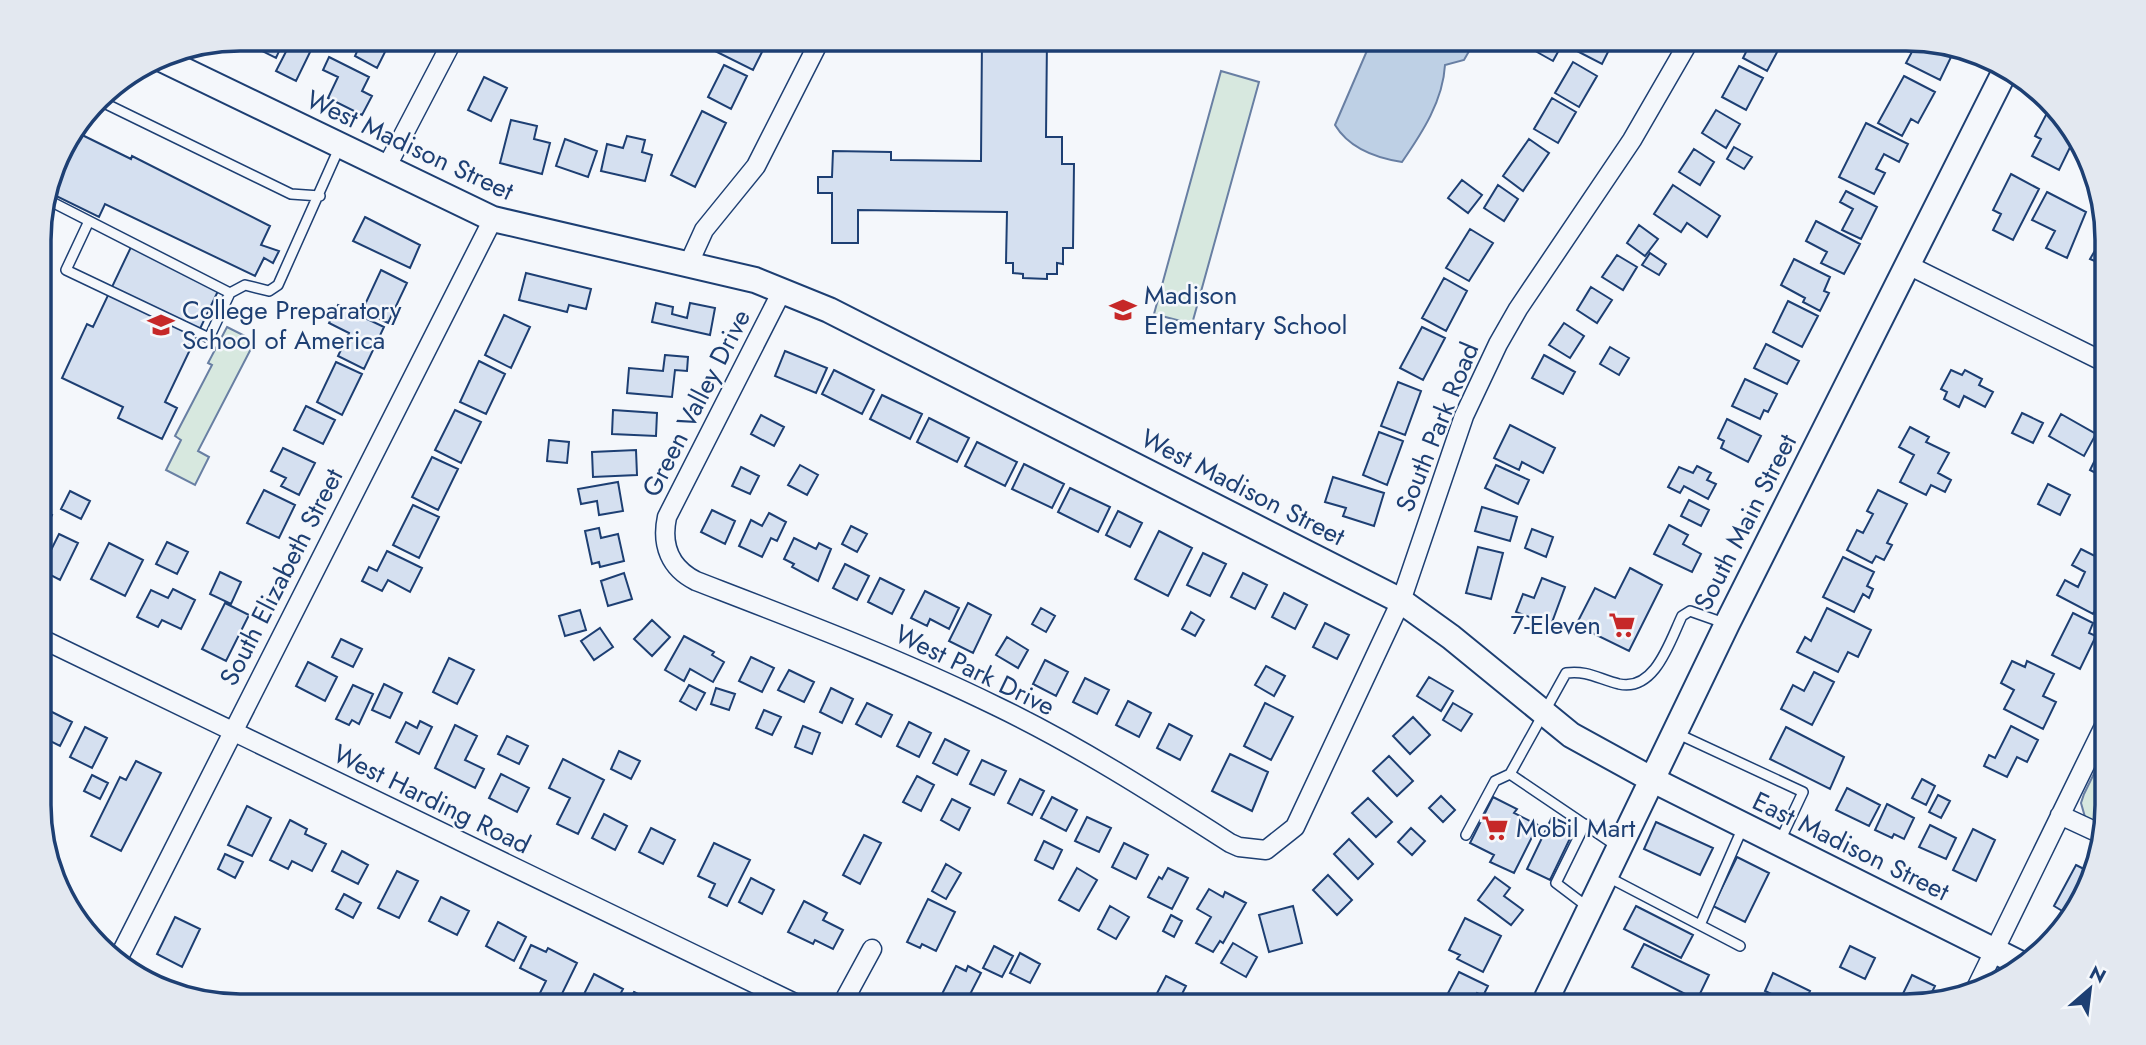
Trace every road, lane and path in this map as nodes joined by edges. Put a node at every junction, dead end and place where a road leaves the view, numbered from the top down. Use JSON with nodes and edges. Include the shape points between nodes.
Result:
{"nodes":[{"id":1,"x":447,"y":51,"type":"edge"},
{"id":2,"x":814,"y":51,"type":"edge"},
{"id":3,"x":1683,"y":51,"type":"edge"},
{"id":4,"x":171,"y":64,"type":"edge"},
{"id":5,"x":2002,"y":77,"type":"edge"},
{"id":6,"x":108,"y":105,"type":"edge"},
{"id":7,"x":341,"y":146,"type":"junction"},
{"id":8,"x":386,"y":168,"type":"junction"},
{"id":9,"x":320,"y":196,"type":"junction"},
{"id":10,"x":54,"y":203,"type":"edge"},
{"id":11,"x":493,"y":219,"type":"junction"},
{"id":12,"x":89,"y":221,"type":"junction"},
{"id":13,"x":689,"y":263,"type":"junction"},
{"id":14,"x":1908,"y":265,"type":"junction"},
{"id":15,"x":783,"y":289,"type":"junction"},
{"id":16,"x":230,"y":293,"type":"junction"},
{"id":17,"x":2095,"y":358,"type":"edge"},
{"id":18,"x":666,"y":542,"type":"joint"},
{"id":19,"x":1401,"y":601,"type":"junction"},
{"id":20,"x":1727,"y":624,"type":"junction"},
{"id":21,"x":51,"y":643,"type":"edge"},
{"id":22,"x":1542,"y":713,"type":"junction"},
{"id":23,"x":232,"y":731,"type":"junction"},
{"id":24,"x":1674,"y":732,"type":"junction"},
{"id":25,"x":2095,"y":744,"type":"edge"},
{"id":26,"x":1510,"y":774,"type":"junction"},
{"id":27,"x":1651,"y":779,"type":"junction"},
{"id":28,"x":2060,"y":815,"type":"junction"},
{"id":29,"x":1585,"y":824,"type":"junction"},
{"id":30,"x":1744,"y":826,"type":"junction"},
{"id":31,"x":2093,"y":830,"type":"edge"},
{"id":32,"x":1466,"y":835,"type":"dead end"},
{"id":33,"x":1779,"y":844,"type":"junction"},
{"id":34,"x":1619,"y":848,"type":"junction"},
{"id":35,"x":1266,"y":849,"type":"joint"},
{"id":36,"x":1606,"y":877,"type":"junction"},
{"id":37,"x":1591,"y":910,"type":"junction"},
{"id":38,"x":1700,"y":925,"type":"junction"},
{"id":39,"x":1740,"y":946,"type":"dead end"},
{"id":40,"x":872,"y":949,"type":"dead end"},
{"id":41,"x":1994,"y":951,"type":"junction"},
{"id":42,"x":121,"y":952,"type":"edge"},
{"id":43,"x":2014,"y":960,"type":"edge"},
{"id":44,"x":1980,"y":979,"type":"edge"},
{"id":45,"x":776,"y":994,"type":"edge"},
{"id":46,"x":848,"y":994,"type":"edge"},
{"id":47,"x":1550,"y":994,"type":"edge"}],
"edges":[{"from":1,"to":8,"type":"street"},
{"from":2,"to":13,"type":"street","via":[[756,166],[704,230]]},
{"from":3,"to":19,"type":"street","name":"South Park Road","via":[[1632,140],[1498,344],[1464,416]]},
{"from":4,"to":7,"type":"street","name":"West Madison Street"},
{"from":5,"to":14,"type":"street","name":"South Main Street"},
{"from":6,"to":9,"type":"lane","via":[[291,194]]},
{"from":7,"to":8,"type":"street","name":"West Madison Street"},
{"from":7,"to":9,"type":"lane"},
{"from":8,"to":11,"type":"street","name":"West Madison Street"},
{"from":9,"to":16,"type":"lane","via":[[278,285],[269,291],[245,285]]},
{"from":10,"to":12,"type":"lane"},
{"from":11,"to":13,"type":"street","name":"West Madison Street"},
{"from":11,"to":23,"type":"street","name":"South Elizabeth Street"},
{"from":12,"to":16,"type":"lane"},
{"from":12,"to":16,"type":"lane","via":[[66,270],[209,338]]},
{"from":13,"to":15,"type":"street","name":"West Madison Street"},
{"from":14,"to":17,"type":"street"},
{"from":14,"to":20,"type":"street","name":"South Main Street"},
{"from":15,"to":18,"type":"street","name":"Green Valley Drive","via":[[667,517]]},
{"from":15,"to":19,"type":"street","name":"West Madison Street"},
{"from":18,"to":35,"type":"street","name":"West Park Drive","via":[[666,551],[684,575],[942,680],[1074,747],[1230,843]]},
{"from":19,"to":22,"type":"street","name":"West Madison Street"},
{"from":19,"to":35,"type":"street","name":"South Park Road","via":[[1294,827]]},
{"from":20,"to":22,"type":"lane","via":[[1690,611],[1682,616],[1648,677],[1621,684],[1593,673],[1566,673]]},
{"from":20,"to":24,"type":"street","name":"South Main Street"},
{"from":21,"to":23,"type":"street","name":"West Harding Road"},
{"from":22,"to":26,"type":"lane"},
{"from":22,"to":27,"type":"street","name":"West Madison Street","via":[[1571,735]]},
{"from":23,"to":42,"type":"street","name":"South Elizabeth Street"},
{"from":23,"to":45,"type":"street","name":"West Harding Road"},
{"from":24,"to":27,"type":"street","name":"South Main Street"},
{"from":24,"to":33,"type":"lane","via":[[1803,792]]},
{"from":25,"to":28,"type":"street"},
{"from":26,"to":29,"type":"lane"},
{"from":26,"to":32,"type":"lane","via":[[1495,781]]},
{"from":27,"to":30,"type":"street","name":"East Madison Street"},
{"from":27,"to":34,"type":"street","name":"South Main Street"},
{"from":28,"to":31,"type":"street"},
{"from":28,"to":41,"type":"street"},
{"from":29,"to":34,"type":"lane"},
{"from":29,"to":37,"type":"lane","via":[[1556,883]]},
{"from":30,"to":33,"type":"street","name":"East Madison Street"},
{"from":30,"to":38,"type":"lane"},
{"from":33,"to":41,"type":"street","name":"East Madison Street"},
{"from":34,"to":36,"type":"street","name":"South Main Street"},
{"from":36,"to":37,"type":"street","name":"South Main Street"},
{"from":36,"to":38,"type":"lane"},
{"from":37,"to":47,"type":"street","name":"South Main Street"},
{"from":38,"to":39,"type":"lane"},
{"from":40,"to":46,"type":"street"},
{"from":41,"to":43,"type":"street","name":"East Madison Street"},
{"from":41,"to":44,"type":"street"}]}
